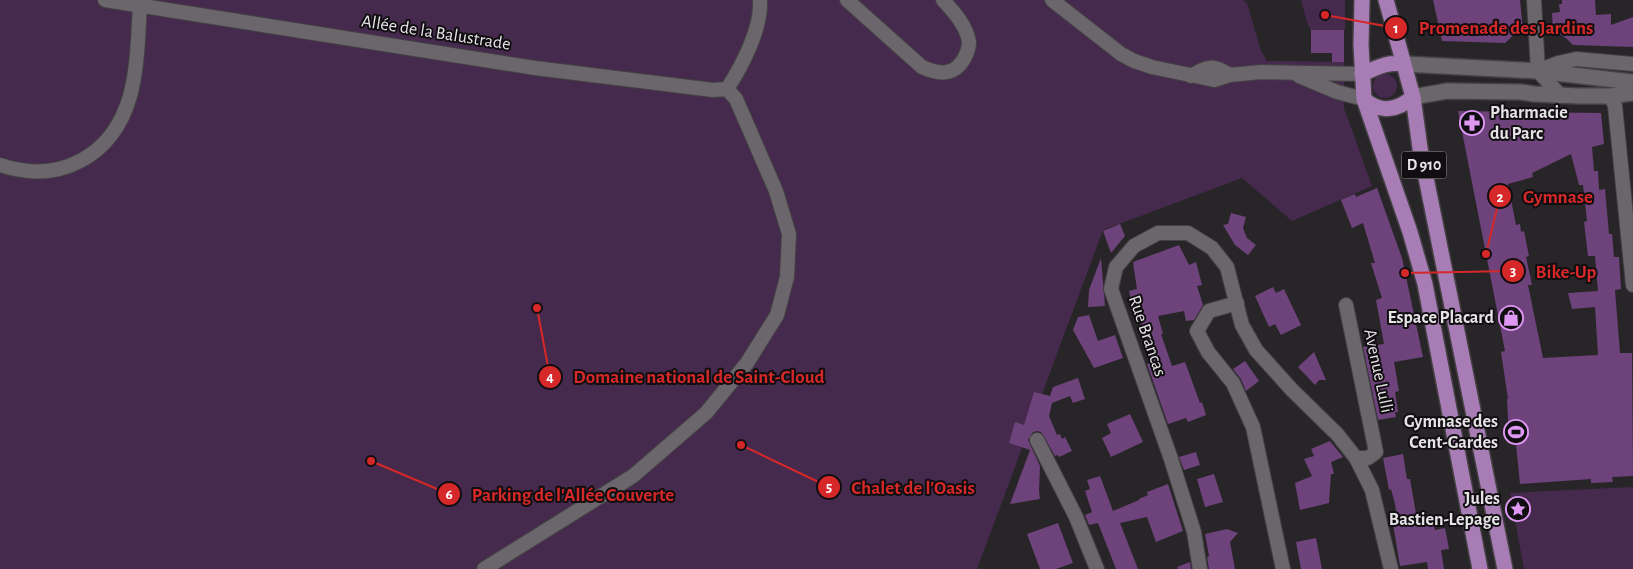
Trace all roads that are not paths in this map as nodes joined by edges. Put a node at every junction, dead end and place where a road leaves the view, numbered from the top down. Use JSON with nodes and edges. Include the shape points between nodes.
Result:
{"nodes":[{"id":1,"x":105,"y":0,"type":"edge"},
{"id":2,"x":847,"y":0,"type":"edge"},
{"id":3,"x":943,"y":0,"type":"edge"},
{"id":4,"x":1052,"y":0,"type":"edge"},
{"id":5,"x":1362,"y":0,"type":"edge"},
{"id":6,"x":1386,"y":0,"type":"edge"},
{"id":7,"x":1534,"y":0,"type":"edge"},
{"id":8,"x":140,"y":5,"type":"junction"},
{"id":9,"x":761,"y":7,"type":"edge"},
{"id":10,"x":1404,"y":64,"type":"junction"},
{"id":11,"x":1633,"y":64,"type":"edge"},
{"id":12,"x":1218,"y":70,"type":"junction"},
{"id":13,"x":1538,"y":71,"type":"junction"},
{"id":14,"x":1292,"y":73,"type":"junction"},
{"id":15,"x":1362,"y":74,"type":"junction"},
{"id":16,"x":1190,"y":76,"type":"junction"},
{"id":17,"x":1633,"y":82,"type":"edge"},
{"id":18,"x":727,"y":89,"type":"junction"},
{"id":19,"x":1521,"y":92,"type":"junction"},
{"id":20,"x":1633,"y":93,"type":"edge"},
{"id":21,"x":1561,"y":96,"type":"junction"},
{"id":22,"x":1612,"y":96,"type":"junction"},
{"id":23,"x":1413,"y":97,"type":"junction"},
{"id":24,"x":1364,"y":100,"type":"junction"},
{"id":25,"x":0,"y":165,"type":"edge"},
{"id":26,"x":1633,"y":284,"type":"edge"},
{"id":27,"x":1237,"y":303,"type":"junction"},
{"id":28,"x":1346,"y":304,"type":"dead end"},
{"id":29,"x":1037,"y":440,"type":"dead end"},
{"id":30,"x":1356,"y":458,"type":"junction"},
{"id":31,"x":484,"y":569,"type":"edge"},
{"id":32,"x":1097,"y":569,"type":"edge"},
{"id":33,"x":1200,"y":569,"type":"edge"},
{"id":34,"x":1283,"y":569,"type":"edge"},
{"id":35,"x":1391,"y":569,"type":"edge"},
{"id":36,"x":1480,"y":569,"type":"edge"},
{"id":37,"x":1505,"y":569,"type":"edge"}],
"edges":[{"from":1,"to":8,"type":"street","name":"Allée de la Balustrade"},
{"from":2,"to":3,"type":"street","via":[[922,68],[946,73],[960,66],[969,44],[966,32]]},
{"from":4,"to":16,"type":"street","via":[[1134,61]]},
{"from":5,"to":15,"type":"main road","number":"D 910"},
{"from":6,"to":10,"type":"main road","number":"D 910"},
{"from":7,"to":13,"type":"street"},
{"from":8,"to":18,"type":"street","name":"Allée de la Balustrade","via":[[535,68],[712,90]]},
{"from":8,"to":25,"type":"street","via":[[130,94],[114,133],[84,160],[66,168],[44,172]]},
{"from":9,"to":18,"type":"street","via":[[742,67]]},
{"from":10,"to":13,"type":"main road"},
{"from":10,"to":15,"type":"main road","via":[[1382,65]]},
{"from":10,"to":23,"type":"main road","number":"D 910"},
{"from":11,"to":13,"type":"street","via":[[1576,59]]},
{"from":12,"to":14,"type":"street"},
{"from":12,"to":16,"type":"street"},
{"from":12,"to":16,"type":"street","via":[[1214,80]]},
{"from":13,"to":17,"type":"main road"},
{"from":13,"to":19,"type":"main road"},
{"from":13,"to":21,"type":"street"},
{"from":14,"to":15,"type":"street"},
{"from":14,"to":24,"type":"street"},
{"from":15,"to":24,"type":"main road","number":"D 910"},
{"from":18,"to":31,"type":"street","via":[[736,99],[772,182],[789,234],[787,277],[777,315],[747,363],[706,413],[633,476]]},
{"from":19,"to":21,"type":"main road"},
{"from":19,"to":23,"type":"main road","via":[[1447,91]]},
{"from":20,"to":22,"type":"main road"},
{"from":21,"to":22,"type":"main road"},
{"from":22,"to":26,"type":"street"},
{"from":23,"to":24,"type":"main road","via":[[1390,110],[1370,105]]},
{"from":23,"to":37,"type":"main road","number":"D 910","via":[[1420,148]]},
{"from":24,"to":36,"type":"main road","number":"D 910","via":[[1425,284]]},
{"from":27,"to":30,"type":"street","name":"Rue Brancas","via":[[1242,325],[1256,350]]},
{"from":27,"to":33,"type":"street","name":"Rue Brancas","via":[[1227,268],[1212,248],[1188,233],[1158,233],[1134,246],[1116,267],[1111,289],[1171,459],[1194,532]]},
{"from":27,"to":34,"type":"street","via":[[1210,311],[1197,331],[1208,352],[1233,383],[1253,427]]},
{"from":28,"to":30,"type":"street","name":"Avenue Lulli","via":[[1376,452],[1368,458]]},
{"from":29,"to":32,"type":"street","via":[[1076,517]]},
{"from":30,"to":35,"type":"street","name":"Rue Brancas","via":[[1372,490]]}]}
